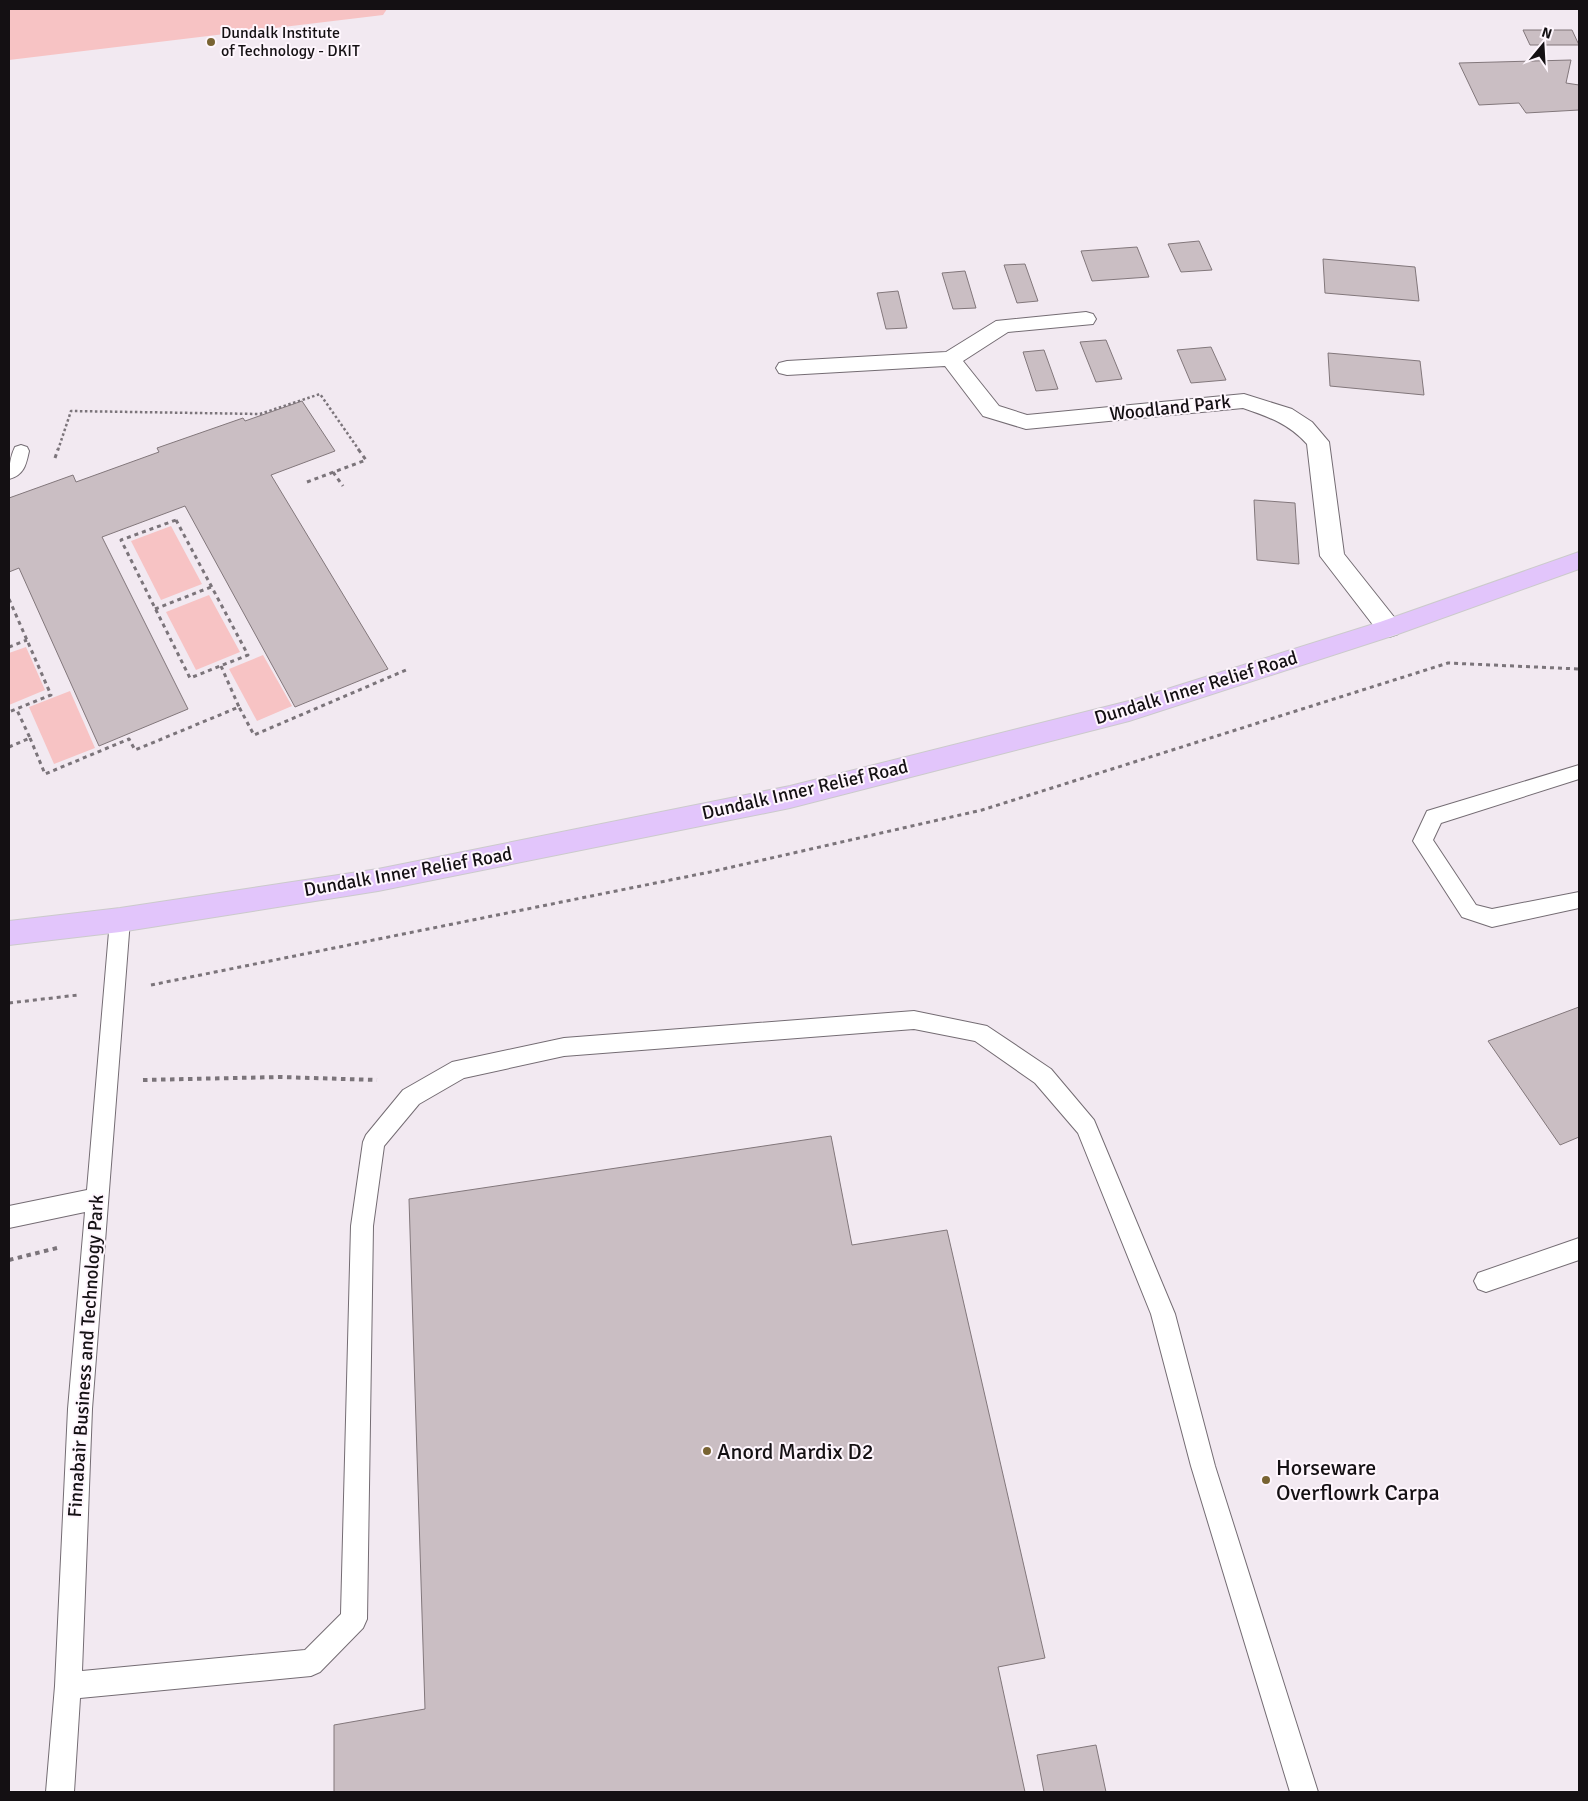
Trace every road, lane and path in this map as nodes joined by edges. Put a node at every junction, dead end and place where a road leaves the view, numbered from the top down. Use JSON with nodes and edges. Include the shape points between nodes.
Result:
{"nodes":[{"id":1,"x":1086,"y":319,"type":"dead end"},
{"id":2,"x":951,"y":359,"type":"junction"},
{"id":3,"x":787,"y":368,"type":"dead end"},
{"id":4,"x":21,"y":451,"type":"dead end"},
{"id":5,"x":54,"y":464,"type":"dead end"},
{"id":6,"x":333,"y":472,"type":"junction"},
{"id":7,"x":9,"y":473,"type":"edge"},
{"id":8,"x":307,"y":482,"type":"dead end"},
{"id":9,"x":343,"y":486,"type":"dead end"},
{"id":10,"x":1579,"y":560,"type":"edge"},
{"id":11,"x":211,"y":587,"type":"junction"},
{"id":12,"x":9,"y":599,"type":"edge"},
{"id":13,"x":155,"y":609,"type":"junction"},
{"id":14,"x":1390,"y":628,"type":"junction"},
{"id":15,"x":27,"y":640,"type":"junction"},
{"id":16,"x":9,"y":647,"type":"edge"},
{"id":17,"x":220,"y":666,"type":"junction"},
{"id":18,"x":406,"y":670,"type":"dead end"},
{"id":19,"x":1579,"y":670,"type":"edge"},
{"id":20,"x":239,"y":707,"type":"junction"},
{"id":21,"x":16,"y":708,"type":"junction"},
{"id":22,"x":9,"y":712,"type":"edge"},
{"id":23,"x":30,"y":738,"type":"junction"},
{"id":24,"x":9,"y":747,"type":"edge"},
{"id":25,"x":1579,"y":772,"type":"edge"},
{"id":26,"x":1579,"y":900,"type":"edge"},
{"id":27,"x":120,"y":920,"type":"junction"},
{"id":28,"x":9,"y":933,"type":"edge"},
{"id":29,"x":115,"y":991,"type":"junction"},
{"id":30,"x":9,"y":1003,"type":"edge"},
{"id":31,"x":378,"y":1080,"type":"dead end"},
{"id":32,"x":108,"y":1081,"type":"junction"},
{"id":33,"x":96,"y":1199,"type":"junction"},
{"id":34,"x":9,"y":1216,"type":"edge"},
{"id":35,"x":92,"y":1247,"type":"junction"},
{"id":36,"x":1579,"y":1250,"type":"edge"},
{"id":37,"x":9,"y":1260,"type":"edge"},
{"id":38,"x":1486,"y":1281,"type":"dead end"},
{"id":39,"x":68,"y":1686,"type":"junction"},
{"id":40,"x":60,"y":1792,"type":"edge"},
{"id":41,"x":1304,"y":1792,"type":"edge"}],
"edges":[{"from":1,"to":2,"type":"street","via":[[1003,326]]},
{"from":2,"to":3,"type":"street"},
{"from":2,"to":14,"type":"street","name":"Woodland Park","via":[[990,410],[1026,422],[1244,401],[1284,414],[1304,427],[1318,442],[1332,556]]},
{"from":4,"to":7,"type":"lane","via":[[18,466]]},
{"from":5,"to":6,"type":"path","via":[[71,411],[260,414],[320,394],[366,460]]},
{"from":6,"to":8,"type":"path"},
{"from":6,"to":9,"type":"path"},
{"from":10,"to":14,"type":"main road","name":"Dundalk Inner Relief Road"},
{"from":11,"to":13,"type":"path"},
{"from":11,"to":13,"type":"path","via":[[176,520],[121,540]]},
{"from":11,"to":17,"type":"path","via":[[248,655]]},
{"from":12,"to":15,"type":"path"},
{"from":13,"to":17,"type":"path","via":[[190,678]]},
{"from":14,"to":27,"type":"main road","name":"Dundalk Inner Relief Road","via":[[1129,711],[790,797],[378,880]]},
{"from":15,"to":16,"type":"path"},
{"from":15,"to":21,"type":"path","via":[[51,695]]},
{"from":17,"to":20,"type":"path"},
{"from":18,"to":20,"type":"path","via":[[254,735]]},
{"from":19,"to":29,"type":"path","via":[[1448,663],[982,810],[710,872]]},
{"from":20,"to":23,"type":"path","via":[[135,750],[129,739],[46,774]]},
{"from":21,"to":22,"type":"path"},
{"from":21,"to":23,"type":"path"},
{"from":23,"to":24,"type":"path"},
{"from":25,"to":26,"type":"lane","via":[[1434,817],[1423,841],[1468,911],[1492,918]]},
{"from":27,"to":28,"type":"main road","name":"Dundalk Inner Relief Road"},
{"from":27,"to":29,"type":"lane","name":"Finnabair Business and Technology Park"},
{"from":29,"to":30,"type":"path"},
{"from":29,"to":32,"type":"lane","name":"Finnabair Business and Technology Park"},
{"from":31,"to":32,"type":"path","via":[[280,1077]]},
{"from":32,"to":33,"type":"lane","name":"Finnabair Business and Technology Park"},
{"from":33,"to":34,"type":"lane"},
{"from":33,"to":35,"type":"lane","name":"Finnabair Business and Technology Park"},
{"from":35,"to":37,"type":"path","via":[[59,1248]]},
{"from":35,"to":39,"type":"lane","name":"Finnabair Business and Technology Park","via":[[80,1409]]},
{"from":36,"to":38,"type":"lane"},
{"from":39,"to":40,"type":"lane","name":"Finnabair Business and Technology Park"},
{"from":39,"to":41,"type":"lane","via":[[311,1663],[354,1619],[362,1226],[374,1142],[411,1098],[460,1069],[564,1047],[914,1020],[980,1033],[1043,1076],[1086,1127],[1163,1314],[1203,1466]]}]}
